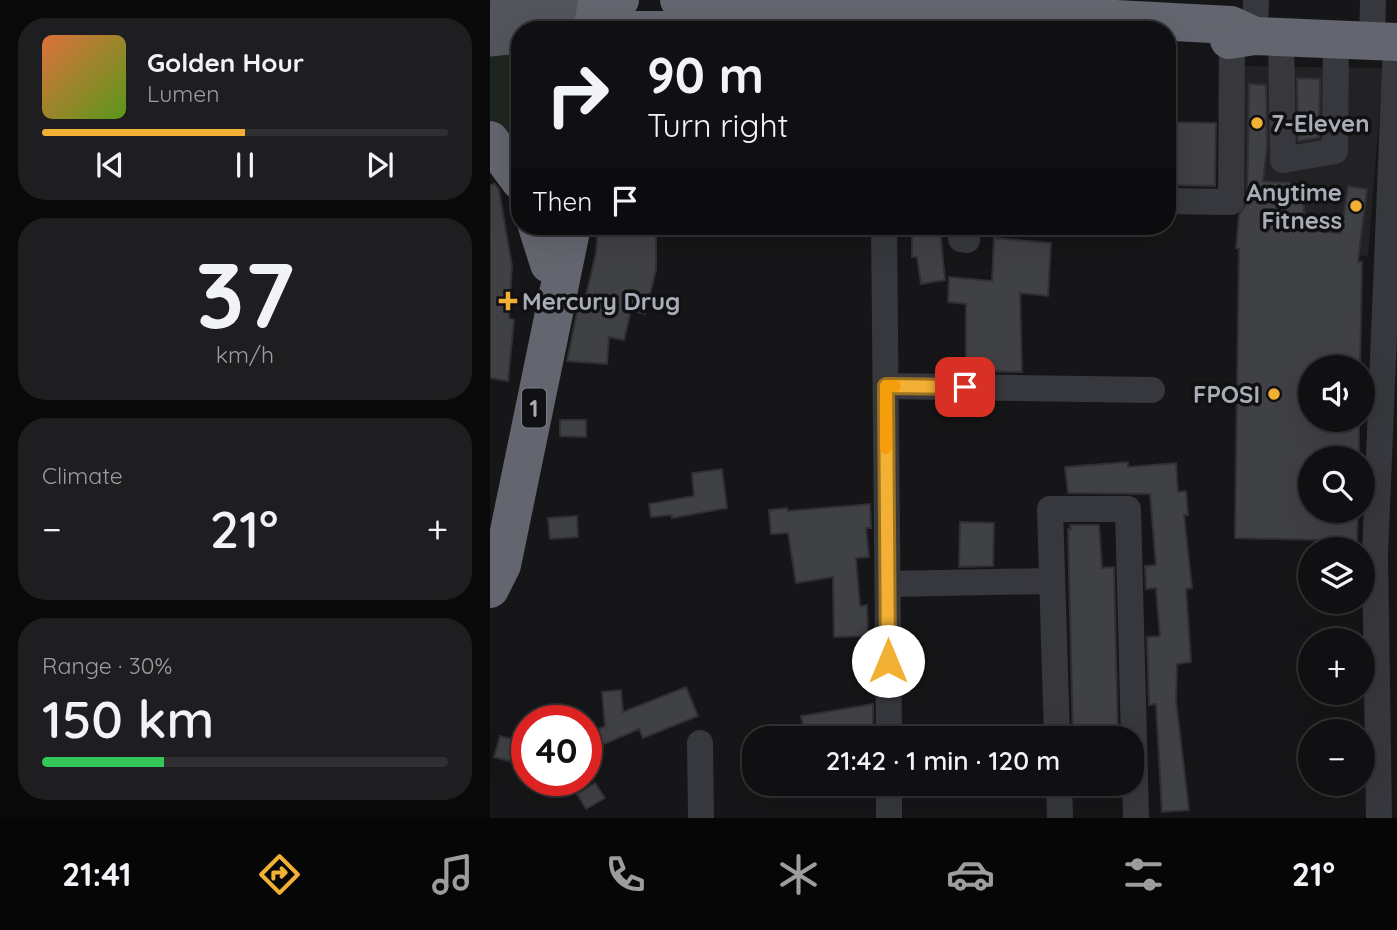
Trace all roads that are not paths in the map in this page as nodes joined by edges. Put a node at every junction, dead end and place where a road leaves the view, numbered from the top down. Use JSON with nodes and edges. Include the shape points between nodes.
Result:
{"nodes":[{"id":1,"x":540,"y":0,"type":"edge"},
{"id":2,"x":679,"y":0,"type":"edge"},
{"id":3,"x":1361,"y":0,"type":"edge"},
{"id":4,"x":1373,"y":0,"type":"edge"},
{"id":5,"x":1064,"y":9,"type":"edge"},
{"id":6,"x":609,"y":15,"type":"edge"},
{"id":7,"x":777,"y":18,"type":"edge"},
{"id":8,"x":532,"y":21,"type":"edge"},
{"id":9,"x":507,"y":23,"type":"edge"},
{"id":10,"x":1256,"y":28,"type":"edge"},
{"id":11,"x":1176,"y":39,"type":"edge"},
{"id":12,"x":490,"y":40,"type":"edge"},
{"id":13,"x":1375,"y":41,"type":"edge"},
{"id":14,"x":490,"y":140,"type":"edge"},
{"id":15,"x":511,"y":169,"type":"edge"},
{"id":16,"x":1176,"y":201,"type":"edge"},
{"id":17,"x":540,"y":235,"type":"edge"},
{"id":18,"x":554,"y":235,"type":"edge"},
{"id":19,"x":570,"y":235,"type":"edge"},
{"id":20,"x":884,"y":235,"type":"edge"},
{"id":21,"x":549,"y":264,"type":"junction"},
{"id":22,"x":886,"y":386,"type":"junction"},
{"id":23,"x":1152,"y":390,"type":"dead end"},
{"id":24,"x":490,"y":541,"type":"edge"},
{"id":25,"x":1052,"y":581,"type":"junction"},
{"id":26,"x":888,"y":584,"type":"junction"},
{"id":27,"x":490,"y":589,"type":"edge"},
{"id":28,"x":889,"y":726,"type":"edge"},
{"id":29,"x":1057,"y":726,"type":"edge"},
{"id":30,"x":700,"y":743,"type":"dead end"},
{"id":31,"x":889,"y":796,"type":"edge"},
{"id":32,"x":1059,"y":796,"type":"edge"},
{"id":33,"x":701,"y":818,"type":"edge"},
{"id":34,"x":889,"y":818,"type":"edge"},
{"id":35,"x":1060,"y":818,"type":"edge"},
{"id":36,"x":1136,"y":818,"type":"edge"},
{"id":37,"x":1379,"y":818,"type":"edge"}],
"edges":[{"from":1,"to":9,"type":"main road"},
{"from":2,"to":7,"type":"highway"},
{"from":3,"to":4,"type":"street"},
{"from":4,"to":13,"type":"street"},
{"from":5,"to":7,"type":"highway"},
{"from":5,"to":10,"type":"highway"},
{"from":6,"to":7,"type":"highway"},
{"from":6,"to":8,"type":"main road"},
{"from":9,"to":12,"type":"main road"},
{"from":10,"to":11,"type":"highway"},
{"from":10,"to":13,"type":"highway"},
{"from":10,"to":13,"type":"street","via":[[1283,160],[1335,151]]},
{"from":10,"to":16,"type":"street","via":[[1231,202]]},
{"from":13,"to":37,"type":"street"},
{"from":14,"to":15,"type":"highway"},
{"from":17,"to":21,"type":"highway"},
{"from":18,"to":21,"type":"highway","number":"1"},
{"from":19,"to":27,"type":"highway","number":"1","via":[[502,565]]},
{"from":20,"to":22,"type":"street"},
{"from":21,"to":24,"type":"highway","number":"1"},
{"from":22,"to":23,"type":"street"},
{"from":22,"to":26,"type":"street"},
{"from":25,"to":26,"type":"street"},
{"from":25,"to":29,"type":"street"},
{"from":25,"to":36,"type":"street","via":[[1050,509],[1128,509]]},
{"from":26,"to":28,"type":"street"},
{"from":30,"to":33,"type":"street"},
{"from":31,"to":34,"type":"street"},
{"from":32,"to":35,"type":"street"}]}
